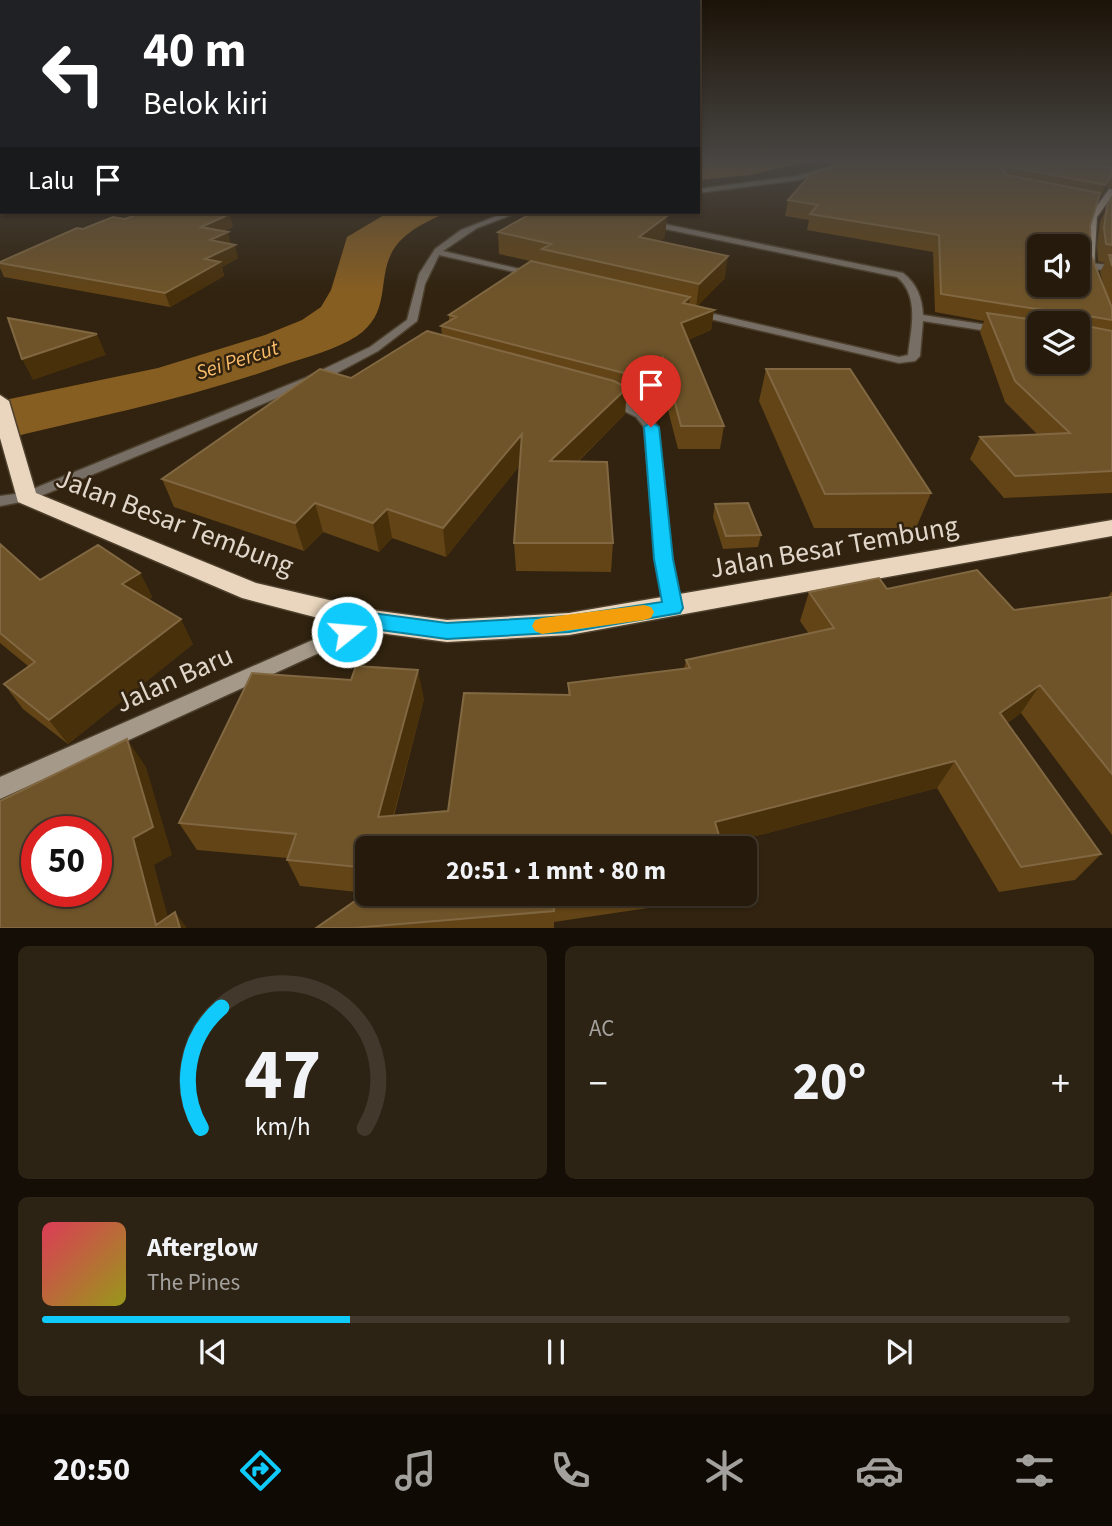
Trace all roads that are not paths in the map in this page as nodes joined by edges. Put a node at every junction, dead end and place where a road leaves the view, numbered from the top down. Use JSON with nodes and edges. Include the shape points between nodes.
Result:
{"nodes":[{"id":1,"x":1101,"y":205,"type":"edge"},
{"id":2,"x":510,"y":214,"type":"edge"},
{"id":3,"x":635,"y":220,"type":"edge"},
{"id":4,"x":1090,"y":246,"type":"edge"},
{"id":5,"x":437,"y":252,"type":"junction"},
{"id":6,"x":1090,"y":266,"type":"edge"},
{"id":7,"x":1112,"y":268,"type":"edge"},
{"id":8,"x":1090,"y":272,"type":"edge"},
{"id":9,"x":1092,"y":277,"type":"edge"},
{"id":10,"x":545,"y":278,"type":"edge"},
{"id":11,"x":681,"y":310,"type":"edge"},
{"id":12,"x":918,"y":317,"type":"junction"},
{"id":13,"x":1013,"y":331,"type":"edge"},
{"id":14,"x":591,"y":394,"type":"edge"},
{"id":15,"x":0,"y":401,"type":"edge"},
{"id":16,"x":22,"y":486,"type":"junction"},
{"id":17,"x":0,"y":501,"type":"edge"},
{"id":18,"x":1112,"y":528,"type":"edge"},
{"id":19,"x":673,"y":608,"type":"junction"},
{"id":20,"x":372,"y":621,"type":"junction"},
{"id":21,"x":0,"y":788,"type":"edge"}],
"edges":[{"from":1,"to":4,"type":"main road","via":[[1093,217]]},
{"from":2,"to":5,"type":"street","via":[[485,222]]},
{"from":3,"to":12,"type":"street","via":[[900,275],[913,286]]},
{"from":5,"to":10,"type":"street"},
{"from":5,"to":16,"type":"street","via":[[414,300],[412,321],[399,341],[287,390]]},
{"from":6,"to":7,"type":"street"},
{"from":8,"to":9,"type":"main road"},
{"from":11,"to":12,"type":"street","via":[[899,360],[914,356]]},
{"from":12,"to":13,"type":"street"},
{"from":14,"to":19,"type":"street","via":[[629,406],[651,427]]},
{"from":15,"to":16,"type":"highway"},
{"from":16,"to":17,"type":"street"},
{"from":16,"to":20,"type":"highway","name":"Jalan Besar Tembung","via":[[251,591]]},
{"from":18,"to":19,"type":"highway","name":"Jalan Besar Tembung"},
{"from":19,"to":20,"type":"highway","name":"Jalan Besar Tembung","via":[[569,624],[447,631]]},
{"from":20,"to":21,"type":"main road","name":"Jalan Baru"}]}
